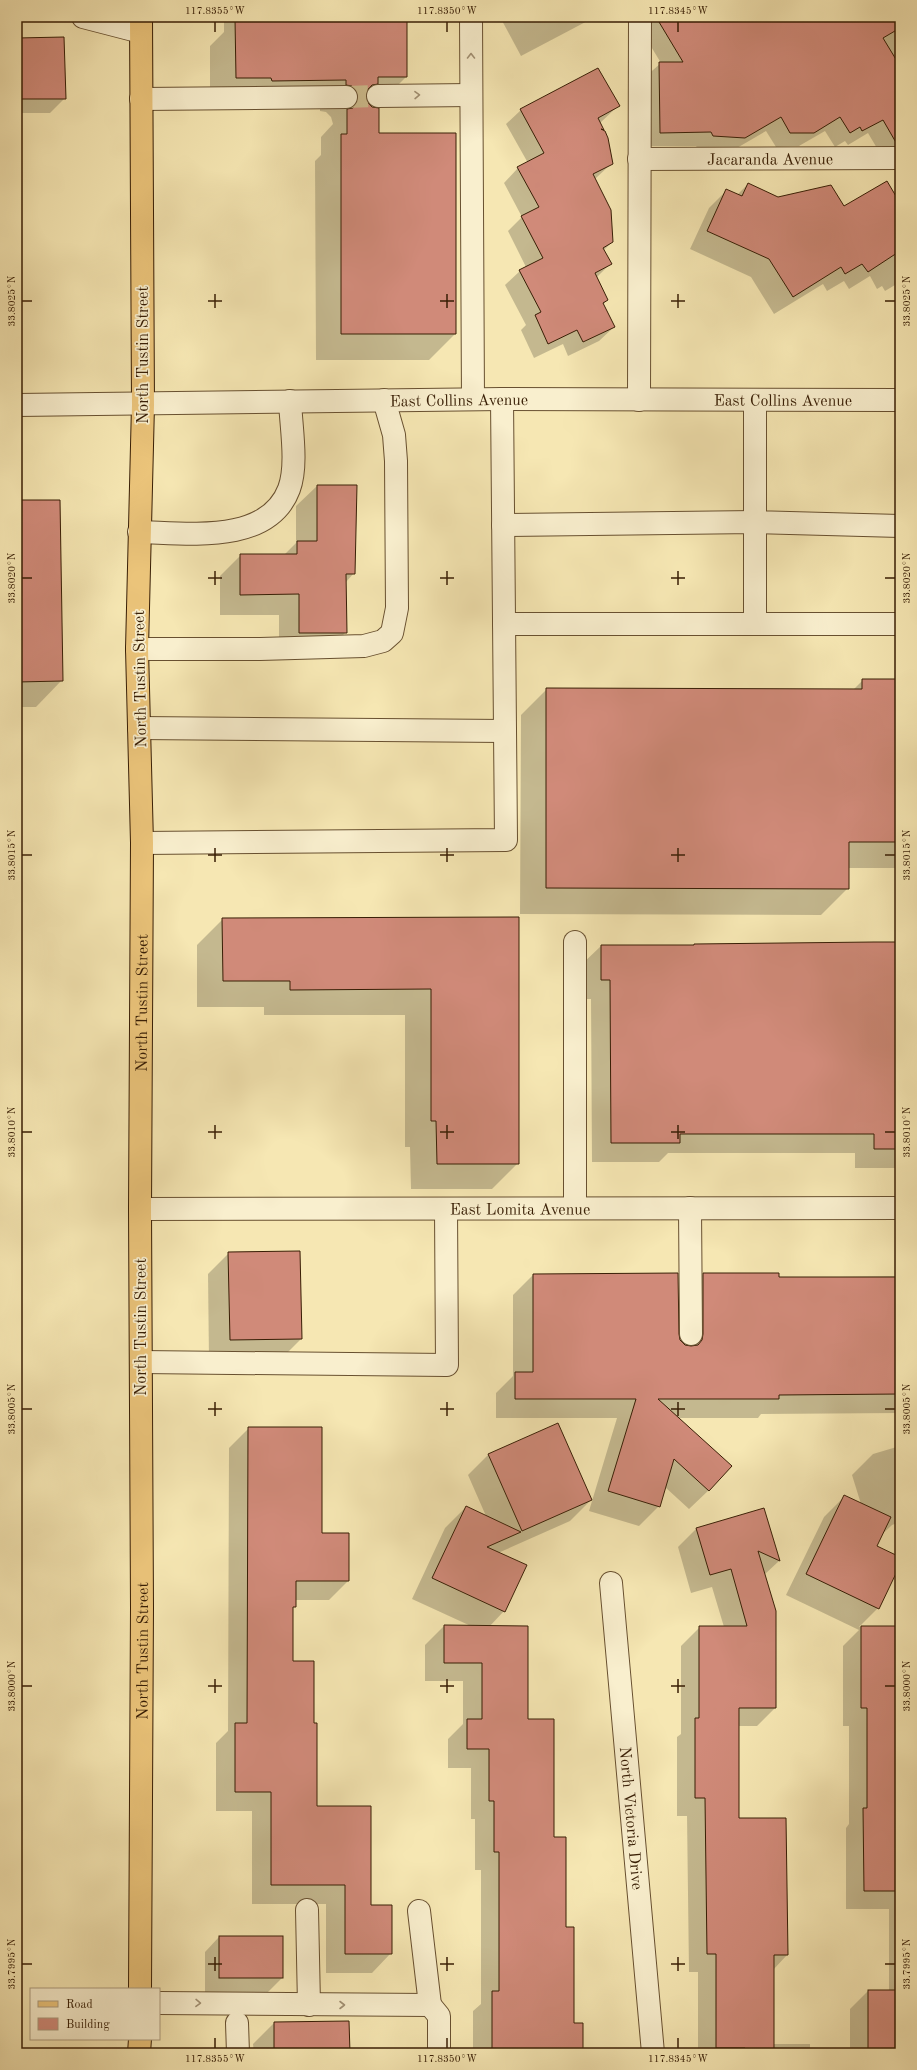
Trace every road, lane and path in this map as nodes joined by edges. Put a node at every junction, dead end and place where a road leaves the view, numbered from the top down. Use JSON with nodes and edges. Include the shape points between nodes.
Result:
{"nodes":[{"id":1,"x":83,"y":17,"type":"edge"},
{"id":2,"x":471,"y":17,"type":"edge"},
{"id":3,"x":640,"y":17,"type":"edge"},
{"id":4,"x":141,"y":24,"type":"edge"},
{"id":5,"x":471,"y":95,"type":"junction"},
{"id":6,"x":346,"y":96,"type":"tunnel mouth"},
{"id":7,"x":378,"y":96,"type":"tunnel mouth"},
{"id":8,"x":142,"y":99,"type":"junction"},
{"id":9,"x":900,"y":158,"type":"edge"},
{"id":10,"x":639,"y":159,"type":"junction"},
{"id":11,"x":473,"y":399,"type":"junction"},
{"id":12,"x":502,"y":399,"type":"junction"},
{"id":13,"x":384,"y":400,"type":"junction"},
{"id":14,"x":639,"y":400,"type":"junction"},
{"id":15,"x":755,"y":400,"type":"junction"},
{"id":16,"x":900,"y":400,"type":"edge"},
{"id":17,"x":290,"y":401,"type":"junction"},
{"id":18,"x":17,"y":405,"type":"edge"},
{"id":19,"x":143,"y":405,"type":"junction"},
{"id":20,"x":755,"y":522,"type":"junction"},
{"id":21,"x":503,"y":525,"type":"junction"},
{"id":22,"x":900,"y":526,"type":"edge"},
{"id":23,"x":139,"y":532,"type":"junction"},
{"id":24,"x":755,"y":623,"type":"junction"},
{"id":25,"x":504,"y":624,"type":"junction"},
{"id":26,"x":900,"y":624,"type":"edge"},
{"id":27,"x":137,"y":649,"type":"junction"},
{"id":28,"x":139,"y":728,"type":"junction"},
{"id":29,"x":505,"y":731,"type":"junction"},
{"id":30,"x":142,"y":843,"type":"junction"},
{"id":31,"x":575,"y":942,"type":"dead end"},
{"id":32,"x":446,"y":1208,"type":"junction"},
{"id":33,"x":575,"y":1208,"type":"junction"},
{"id":34,"x":690,"y":1208,"type":"junction"},
{"id":35,"x":900,"y":1208,"type":"edge"},
{"id":36,"x":140,"y":1209,"type":"junction"},
{"id":37,"x":691,"y":1334,"type":"dead end"},
{"id":38,"x":140,"y":1362,"type":"junction"},
{"id":39,"x":611,"y":1583,"type":"dead end"},
{"id":40,"x":307,"y":1910,"type":"dead end"},
{"id":41,"x":419,"y":1911,"type":"dead end"},
{"id":42,"x":140,"y":1988,"type":"edge"},
{"id":43,"x":160,"y":2003,"type":"edge"},
{"id":44,"x":308,"y":2005,"type":"junction"},
{"id":45,"x":434,"y":2011,"type":"junction"},
{"id":46,"x":237,"y":2023,"type":"dead end"},
{"id":47,"x":140,"y":2040,"type":"edge"},
{"id":48,"x":140,"y":2053,"type":"edge"},
{"id":49,"x":238,"y":2053,"type":"edge"},
{"id":50,"x":439,"y":2053,"type":"edge"},
{"id":51,"x":653,"y":2053,"type":"edge"}],
"edges":[{"from":1,"to":4,"type":"street"},
{"from":5,"to":2,"type":"street","one_way":true},
{"from":3,"to":10,"type":"street"},
{"from":4,"to":8,"type":"main road","name":"North Tustin Street"},
{"from":7,"to":5,"type":"street","one_way":true},
{"from":5,"to":11,"type":"street"},
{"from":6,"to":8,"type":"street"},
{"from":8,"to":19,"type":"main road","name":"North Tustin Street"},
{"from":9,"to":10,"type":"street","name":"Jacaranda Avenue"},
{"from":10,"to":14,"type":"street"},
{"from":11,"to":12,"type":"street","name":"East Collins Avenue"},
{"from":11,"to":13,"type":"street","name":"East Collins Avenue"},
{"from":12,"to":14,"type":"street","name":"East Collins Avenue"},
{"from":12,"to":21,"type":"street"},
{"from":13,"to":17,"type":"street","name":"East Collins Avenue"},
{"from":13,"to":27,"type":"street","via":[[394,435],[396,461],[397,608],[392,633],[383,641],[364,646]]},
{"from":14,"to":15,"type":"street","name":"East Collins Avenue"},
{"from":15,"to":16,"type":"street","name":"East Collins Avenue"},
{"from":15,"to":20,"type":"street"},
{"from":17,"to":19,"type":"street","name":"East Collins Avenue"},
{"from":17,"to":23,"type":"street","via":[[293,465],[290,488],[280,507],[262,521],[240,529],[217,533]]},
{"from":18,"to":19,"type":"street","name":"East Collins Avenue"},
{"from":19,"to":23,"type":"main road","name":"North Tustin Street"},
{"from":20,"to":21,"type":"street"},
{"from":20,"to":22,"type":"street"},
{"from":20,"to":24,"type":"street"},
{"from":21,"to":25,"type":"street"},
{"from":23,"to":27,"type":"main road","name":"North Tustin Street"},
{"from":24,"to":25,"type":"street"},
{"from":24,"to":26,"type":"street"},
{"from":25,"to":29,"type":"street"},
{"from":27,"to":28,"type":"main road","name":"North Tustin Street"},
{"from":28,"to":29,"type":"street"},
{"from":28,"to":30,"type":"main road","name":"North Tustin Street"},
{"from":29,"to":30,"type":"street","via":[[506,840]]},
{"from":30,"to":36,"type":"main road","name":"North Tustin Street"},
{"from":31,"to":33,"type":"street"},
{"from":32,"to":33,"type":"street","name":"East Lomita Avenue"},
{"from":32,"to":36,"type":"street","name":"East Lomita Avenue"},
{"from":32,"to":38,"type":"street","via":[[447,1365]]},
{"from":33,"to":34,"type":"street","name":"East Lomita Avenue"},
{"from":34,"to":35,"type":"street","name":"East Lomita Avenue"},
{"from":34,"to":37,"type":"street"},
{"from":36,"to":38,"type":"main road","name":"North Tustin Street"},
{"from":38,"to":42,"type":"main road","name":"North Tustin Street"},
{"from":39,"to":51,"type":"street","name":"North Victoria Drive"},
{"from":40,"to":44,"type":"street"},
{"from":41,"to":45,"type":"street"},
{"from":43,"to":44,"type":"street","one_way":true},
{"from":44,"to":45,"type":"street","one_way":true},
{"from":45,"to":50,"type":"street"},
{"from":46,"to":49,"type":"street"},
{"from":47,"to":48,"type":"main road"}]}
